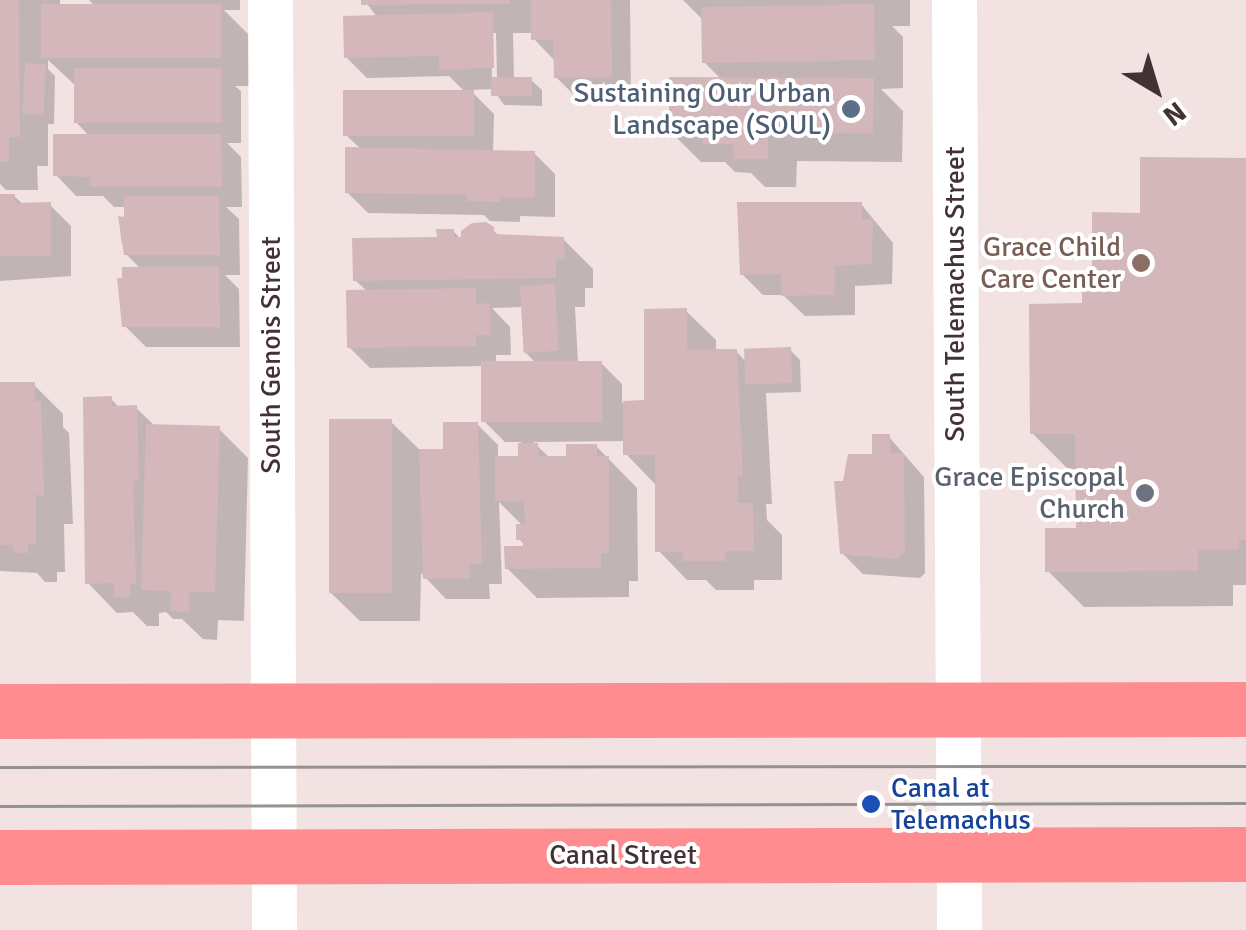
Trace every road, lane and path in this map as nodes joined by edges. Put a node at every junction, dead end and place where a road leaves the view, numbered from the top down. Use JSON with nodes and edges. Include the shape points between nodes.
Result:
{"nodes":[{"id":1,"x":270,"y":0,"type":"edge"},
{"id":2,"x":954,"y":0,"type":"edge"},
{"id":3,"x":956,"y":709,"type":"junction"},
{"id":4,"x":1246,"y":709,"type":"edge"},
{"id":5,"x":272,"y":710,"type":"junction"},
{"id":6,"x":0,"y":711,"type":"edge"},
{"id":7,"x":958,"y":854,"type":"junction"},
{"id":8,"x":1246,"y":854,"type":"edge"},
{"id":9,"x":274,"y":856,"type":"junction"},
{"id":10,"x":0,"y":857,"type":"edge"},
{"id":11,"x":274,"y":930,"type":"edge"},
{"id":12,"x":958,"y":930,"type":"edge"}],
"edges":[{"from":1,"to":5,"type":"street","name":"South Genois Street"},
{"from":2,"to":3,"type":"street","name":"South Telemachus Street"},
{"from":3,"to":4,"type":"main road"},
{"from":3,"to":5,"type":"main road"},
{"from":3,"to":7,"type":"street","name":"South Telemachus Street"},
{"from":5,"to":6,"type":"main road"},
{"from":5,"to":9,"type":"street","name":"South Genois Street"},
{"from":7,"to":8,"type":"main road","name":"Canal Street"},
{"from":7,"to":9,"type":"main road","name":"Canal Street"},
{"from":7,"to":12,"type":"street","name":"South Telemachus Street"},
{"from":9,"to":10,"type":"main road","name":"Canal Street"},
{"from":9,"to":11,"type":"street","name":"South Genois Street"}]}
